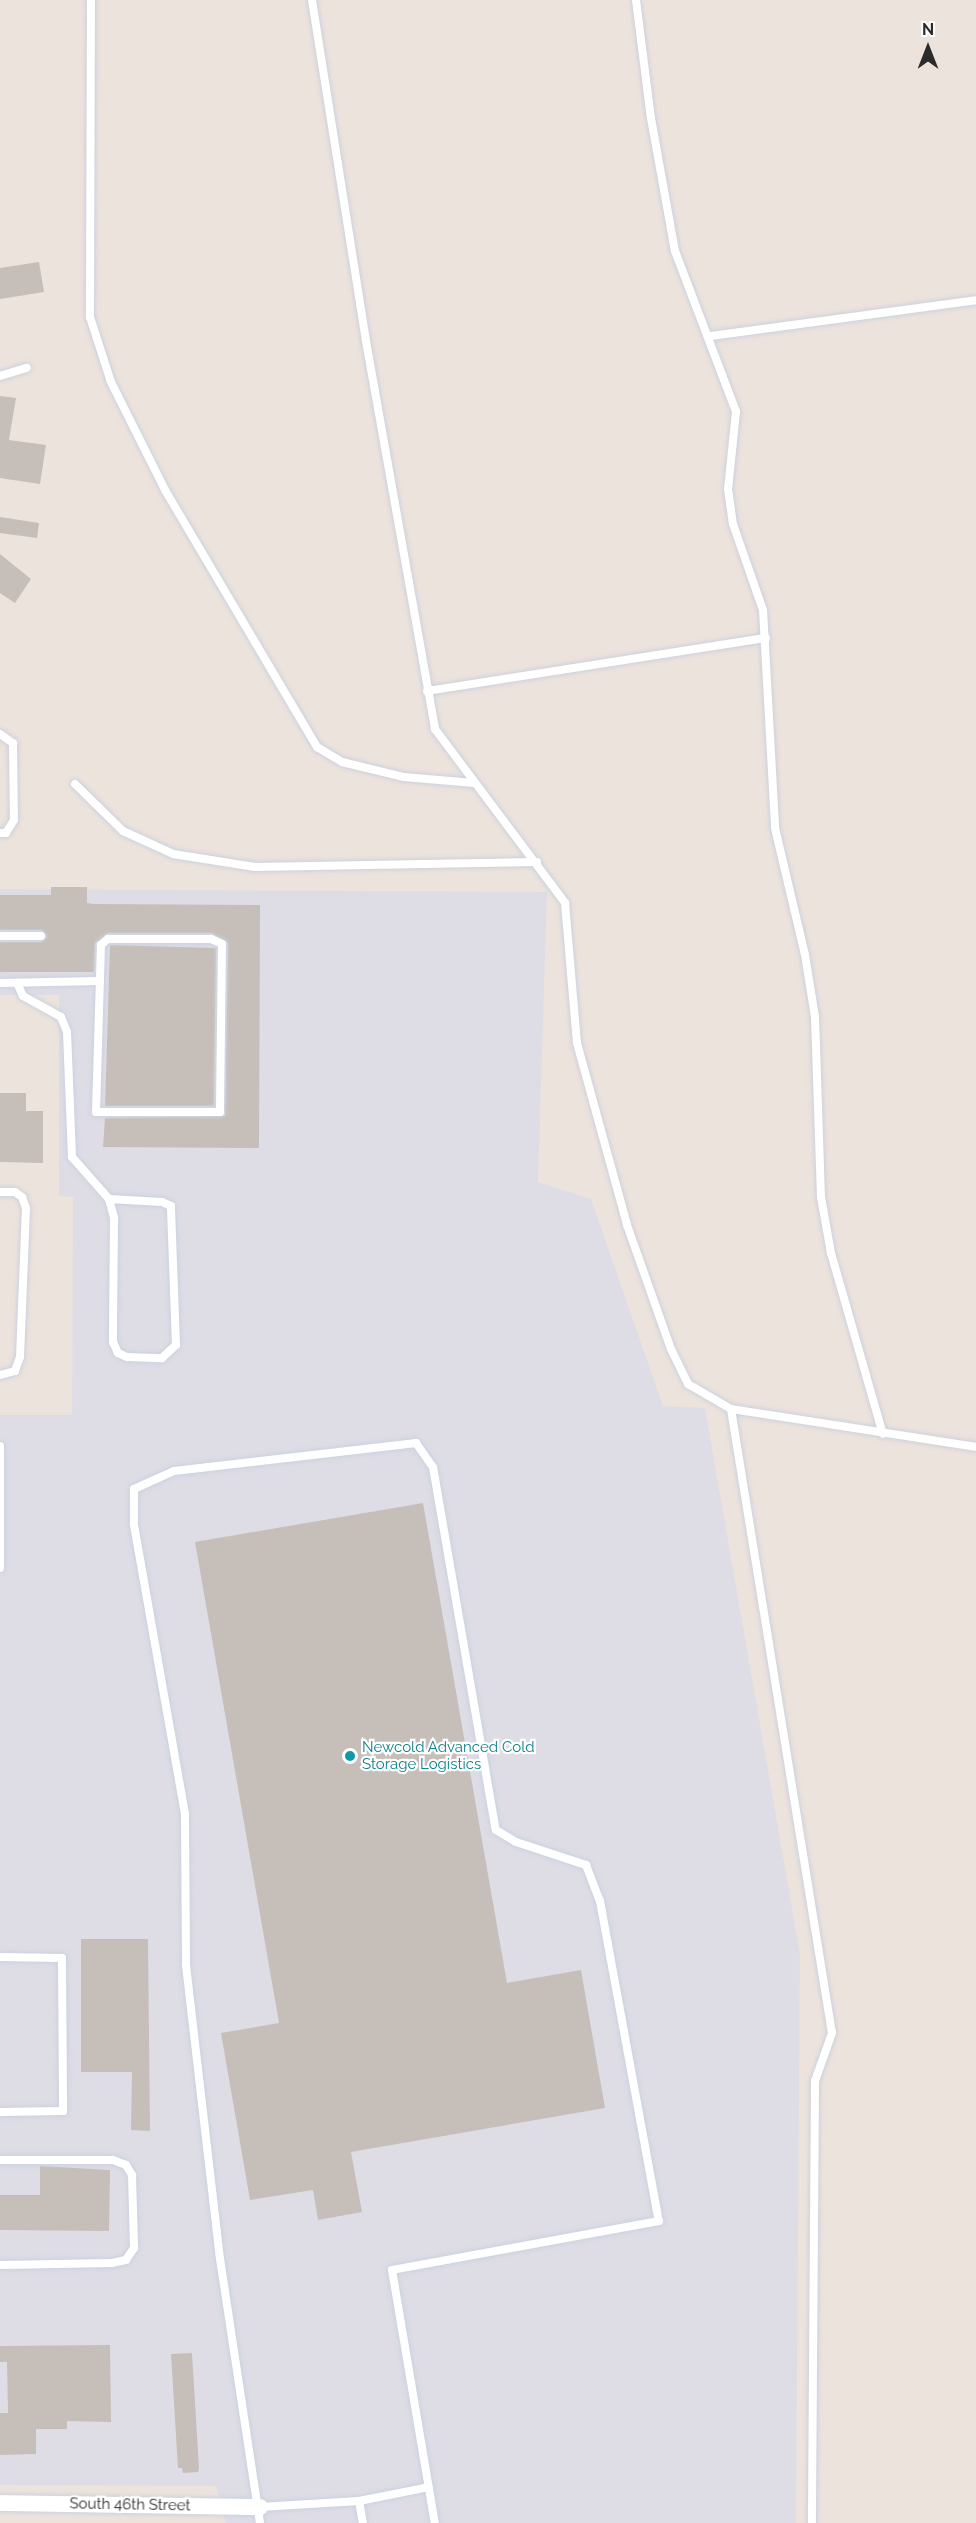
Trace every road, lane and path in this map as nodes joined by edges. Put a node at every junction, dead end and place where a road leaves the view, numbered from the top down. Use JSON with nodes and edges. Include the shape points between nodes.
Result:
{"nodes":[{"id":1,"x":91,"y":0,"type":"edge"},
{"id":2,"x":312,"y":0,"type":"edge"},
{"id":3,"x":636,"y":0,"type":"edge"},
{"id":4,"x":976,"y":300,"type":"edge"},
{"id":5,"x":711,"y":336,"type":"junction"},
{"id":6,"x":27,"y":368,"type":"dead end"},
{"id":7,"x":0,"y":376,"type":"edge"},
{"id":8,"x":766,"y":638,"type":"junction"},
{"id":9,"x":427,"y":691,"type":"junction"},
{"id":10,"x":0,"y":734,"type":"edge"},
{"id":11,"x":474,"y":783,"type":"junction"},
{"id":12,"x":75,"y":784,"type":"dead end"},
{"id":13,"x":0,"y":833,"type":"edge"},
{"id":14,"x":537,"y":862,"type":"junction"},
{"id":15,"x":0,"y":936,"type":"edge"},
{"id":16,"x":41,"y":936,"type":"dead end"},
{"id":17,"x":100,"y":981,"type":"junction"},
{"id":18,"x":0,"y":983,"type":"edge"},
{"id":19,"x":17,"y":983,"type":"junction"},
{"id":20,"x":0,"y":1192,"type":"edge"},
{"id":21,"x":109,"y":1199,"type":"junction"},
{"id":22,"x":0,"y":1375,"type":"edge"},
{"id":23,"x":731,"y":1409,"type":"junction"},
{"id":24,"x":883,"y":1434,"type":"junction"},
{"id":25,"x":0,"y":1446,"type":"edge"},
{"id":26,"x":976,"y":1447,"type":"edge"},
{"id":27,"x":0,"y":1568,"type":"edge"},
{"id":28,"x":0,"y":1957,"type":"edge"},
{"id":29,"x":0,"y":2112,"type":"edge"},
{"id":30,"x":0,"y":2160,"type":"edge"},
{"id":31,"x":0,"y":2265,"type":"edge"},
{"id":32,"x":429,"y":2487,"type":"junction"},
{"id":33,"x":359,"y":2501,"type":"junction"},
{"id":34,"x":0,"y":2502,"type":"edge"},
{"id":35,"x":260,"y":2515,"type":"edge"},
{"id":36,"x":363,"y":2523,"type":"edge"},
{"id":37,"x":435,"y":2523,"type":"edge"},
{"id":38,"x":812,"y":2523,"type":"edge"}],
"edges":[{"from":1,"to":11,"type":"lane","via":[[90,316],[116,392],[165,490],[317,747],[342,762],[404,777]]},
{"from":2,"to":9,"type":"lane"},
{"from":3,"to":5,"type":"lane","via":[[651,118],[675,251]]},
{"from":4,"to":5,"type":"lane"},
{"from":5,"to":8,"type":"lane","via":[[736,412],[728,489],[733,524],[763,610]]},
{"from":6,"to":7,"type":"lane"},
{"from":8,"to":9,"type":"lane"},
{"from":8,"to":24,"type":"lane","via":[[775,828],[805,955],[815,1017],[821,1197],[831,1254]]},
{"from":9,"to":11,"type":"lane","via":[[435,729]]},
{"from":10,"to":13,"type":"lane","via":[[13,743],[14,820],[6,833]]},
{"from":11,"to":14,"type":"lane"},
{"from":12,"to":14,"type":"lane","via":[[123,831],[173,854],[255,867]]},
{"from":14,"to":23,"type":"lane","via":[[565,903],[577,1043],[627,1225],[671,1349],[688,1384]]},
{"from":15,"to":16,"type":"lane"},
{"from":17,"to":17,"type":"lane","via":[[96,1112],[220,1112],[222,944],[212,939],[108,939],[101,945]]},
{"from":17,"to":19,"type":"lane"},
{"from":18,"to":19,"type":"lane"},
{"from":19,"to":21,"type":"lane","via":[[23,996],[61,1017],[68,1032],[72,1157]]},
{"from":20,"to":22,"type":"lane","via":[[15,1192],[26,1208],[20,1357],[15,1371]]},
{"from":21,"to":21,"type":"lane","via":[[114,1218],[113,1342],[118,1353],[128,1357],[162,1358],[176,1345],[171,1206]]},
{"from":23,"to":24,"type":"lane"},
{"from":23,"to":38,"type":"lane","via":[[832,2033],[815,2082]]},
{"from":24,"to":26,"type":"lane"},
{"from":25,"to":27,"type":"lane"},
{"from":28,"to":29,"type":"lane","via":[[62,1958],[63,2111]]},
{"from":30,"to":31,"type":"lane","via":[[113,2160],[126,2165],[132,2175],[134,2248],[126,2260],[112,2264]]},
{"from":32,"to":33,"type":"lane"},
{"from":32,"to":35,"type":"lane","via":[[392,2270],[659,2221],[600,1901],[586,1865],[516,1842],[496,1830],[433,1467],[416,1443],[174,1471],[134,1490],[134,1524],[184,1814],[186,1964],[220,2259]]},
{"from":32,"to":37,"type":"lane"},
{"from":33,"to":35,"type":"lane"},
{"from":33,"to":36,"type":"lane"},
{"from":34,"to":35,"type":"street","name":"South 46th Street"}]}
